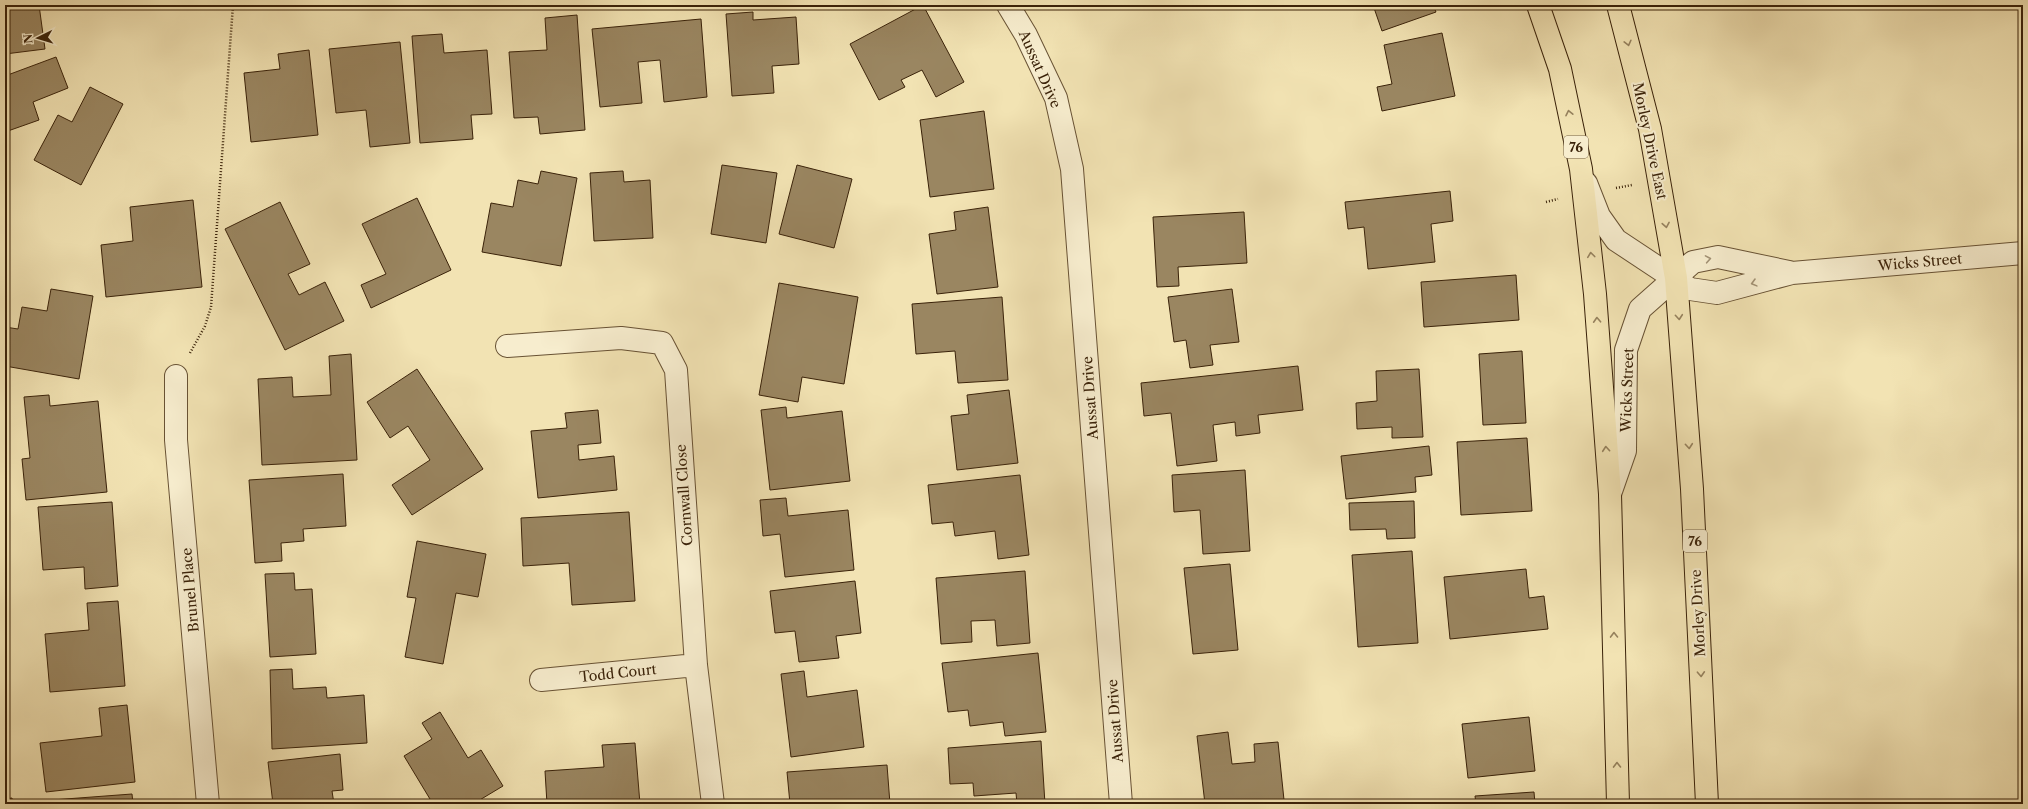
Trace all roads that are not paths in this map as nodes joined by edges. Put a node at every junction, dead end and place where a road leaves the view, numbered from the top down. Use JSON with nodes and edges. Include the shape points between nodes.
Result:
{"nodes":[{"id":1,"x":1008,"y":5,"type":"edge"},
{"id":2,"x":1538,"y":5,"type":"edge"},
{"id":3,"x":1618,"y":5,"type":"edge"},
{"id":4,"x":1581,"y":169,"type":"junction"},
{"id":5,"x":2023,"y":253,"type":"edge"},
{"id":6,"x":1792,"y":273,"type":"junction"},
{"id":7,"x":1676,"y":278,"type":"junction"},
{"id":8,"x":507,"y":346,"type":"dead end"},
{"id":9,"x":176,"y":376,"type":"road end"},
{"id":10,"x":1610,"y":494,"type":"junction"},
{"id":11,"x":696,"y":665,"type":"junction"},
{"id":12,"x":541,"y":680,"type":"dead end"},
{"id":13,"x":208,"y":804,"type":"edge"},
{"id":14,"x":713,"y":804,"type":"edge"},
{"id":15,"x":1121,"y":804,"type":"edge"},
{"id":16,"x":1618,"y":804,"type":"edge"},
{"id":17,"x":1707,"y":804,"type":"edge"}],
"edges":[{"from":1,"to":15,"type":"street","name":"Aussat Drive","via":[[1026,35],[1056,98],[1072,169]]},
{"from":4,"to":2,"type":"main road","number":"76","one_way":true,"via":[[1560,69]]},
{"from":3,"to":7,"type":"main road","name":"Morley Drive East","number":"76","one_way":true,"via":[[1650,129]]},
{"from":4,"to":7,"type":"street","name":"Wicks Street","via":[[1599,216],[1616,240]]},
{"from":10,"to":4,"type":"main road","number":"76","one_way":true,"via":[[1595,294]]},
{"from":5,"to":6,"type":"street","name":"Wicks Street"},
{"from":6,"to":7,"type":"street","name":"Wicks Street","one_way":true,"via":[[1716,293],[1690,289]]},
{"from":7,"to":6,"type":"street","name":"Wicks Street","one_way":true,"via":[[1693,262],[1718,257]]},
{"from":7,"to":10,"type":"street","name":"Wicks Street","via":[[1640,309],[1626,350],[1625,451]]},
{"from":7,"to":17,"type":"main road","name":"Morley Drive","number":"76","one_way":true,"via":[[1692,489]]},
{"from":8,"to":11,"type":"street","name":"Cornwall Close","via":[[621,338],[662,343],[676,370]]},
{"from":9,"to":13,"type":"street","name":"Brunel Place","via":[[176,440]]},
{"from":16,"to":10,"type":"main road","number":"76","one_way":true},
{"from":11,"to":12,"type":"street","name":"Todd Court"},
{"from":11,"to":14,"type":"street","name":"Cornwall Close"}]}
